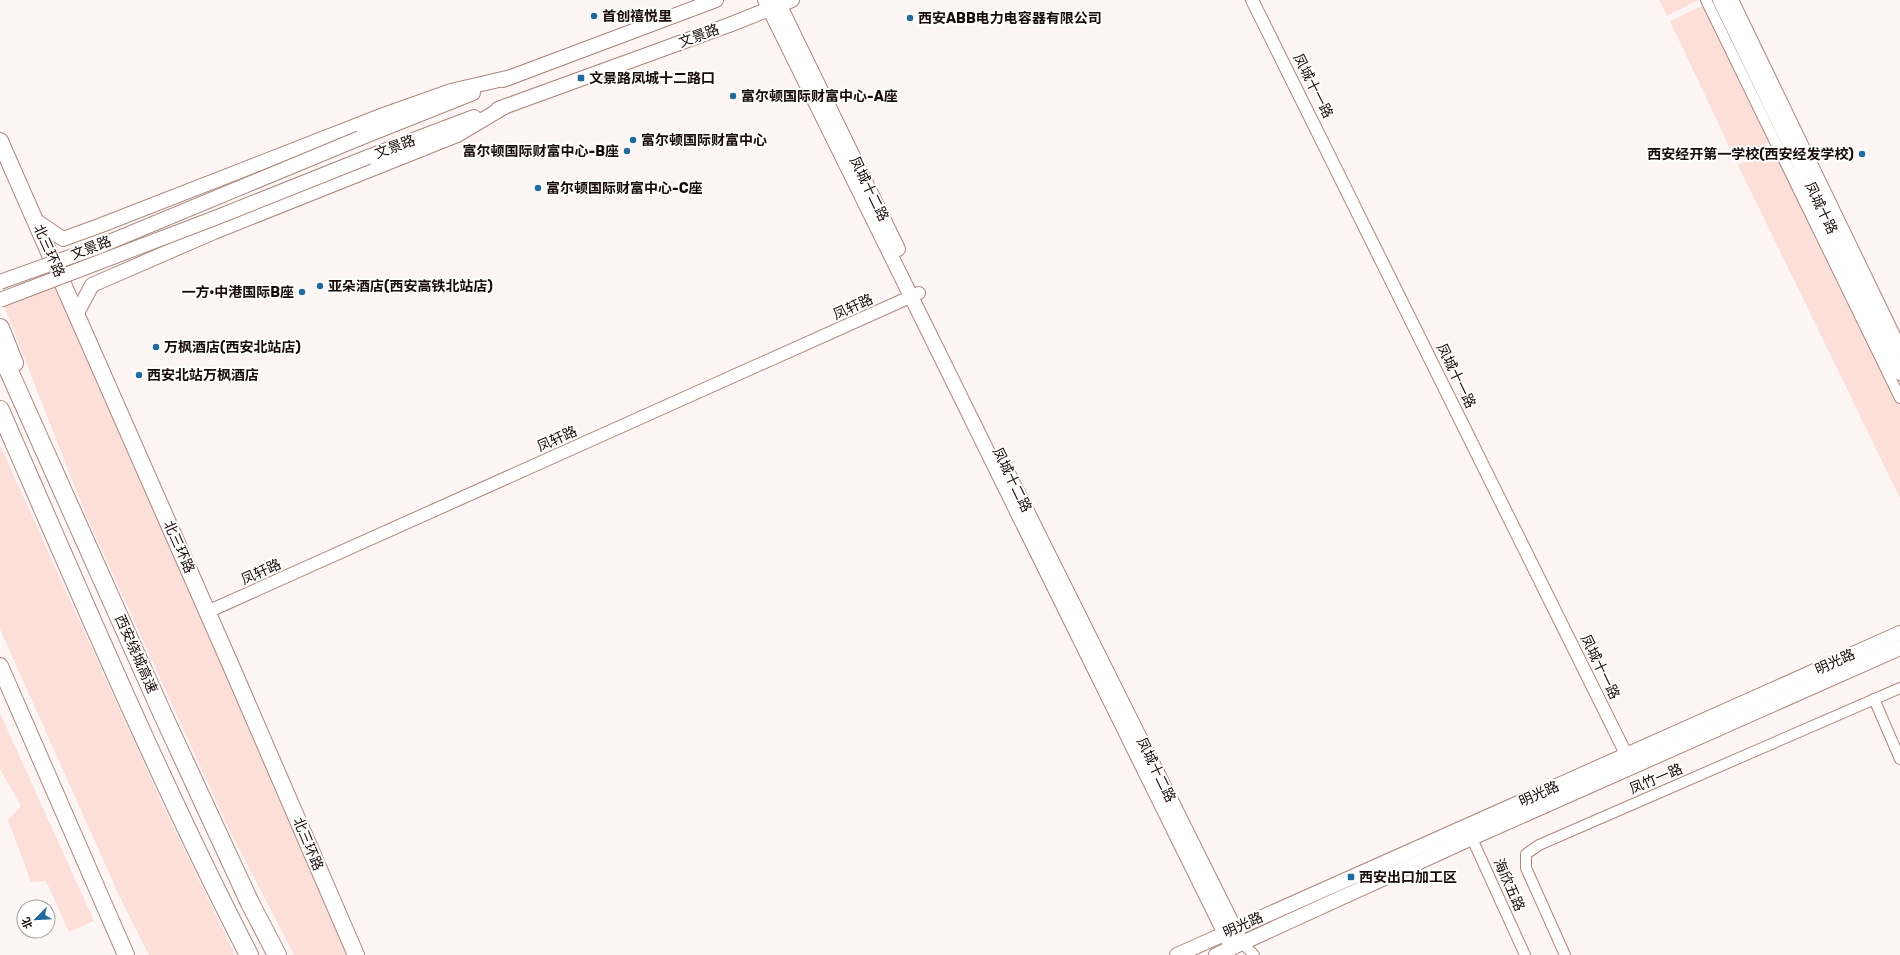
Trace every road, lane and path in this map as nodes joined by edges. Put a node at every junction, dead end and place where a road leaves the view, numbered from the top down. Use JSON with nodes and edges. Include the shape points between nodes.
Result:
{"nodes":[{"id":1,"x":716,"y":0,"type":"edge"},
{"id":2,"x":1252,"y":0,"type":"edge"},
{"id":3,"x":1706,"y":0,"type":"edge"},
{"id":4,"x":1720,"y":0,"type":"edge"},
{"id":5,"x":1732,"y":0,"type":"edge"},
{"id":6,"x":776,"y":3,"type":"edge"},
{"id":7,"x":511,"y":77,"type":"junction"},
{"id":8,"x":506,"y":106,"type":"junction"},
{"id":9,"x":0,"y":141,"type":"edge"},
{"id":10,"x":35,"y":220,"type":"junction"},
{"id":11,"x":0,"y":282,"type":"edge"},
{"id":12,"x":915,"y":296,"type":"junction"},
{"id":13,"x":0,"y":300,"type":"edge"},
{"id":14,"x":77,"y":313,"type":"junction"},
{"id":15,"x":0,"y":328,"type":"edge"},
{"id":16,"x":1900,"y":350,"type":"edge"},
{"id":17,"x":0,"y":351,"type":"edge"},
{"id":18,"x":1900,"y":373,"type":"edge"},
{"id":19,"x":1900,"y":398,"type":"edge"},
{"id":20,"x":0,"y":410,"type":"edge"},
{"id":21,"x":75,"y":518,"type":"junction"},
{"id":22,"x":208,"y":612,"type":"junction"},
{"id":23,"x":1900,"y":633,"type":"edge"},
{"id":24,"x":1900,"y":648,"type":"edge"},
{"id":25,"x":0,"y":666,"type":"edge"},
{"id":26,"x":1900,"y":688,"type":"edge"},
{"id":27,"x":1874,"y":700,"type":"junction"},
{"id":28,"x":1900,"y":759,"type":"edge"},
{"id":29,"x":1629,"y":761,"type":"junction"},
{"id":30,"x":1470,"y":832,"type":"junction"},
{"id":31,"x":1230,"y":931,"type":"junction"},
{"id":32,"x":348,"y":936,"type":"junction"},
{"id":33,"x":1237,"y":946,"type":"junction"},
{"id":34,"x":126,"y":955,"type":"edge"},
{"id":35,"x":249,"y":955,"type":"edge"},
{"id":36,"x":278,"y":955,"type":"edge"},
{"id":37,"x":356,"y":955,"type":"edge"},
{"id":38,"x":360,"y":955,"type":"edge"},
{"id":39,"x":1177,"y":955,"type":"edge"},
{"id":40,"x":1216,"y":955,"type":"edge"},
{"id":41,"x":1254,"y":955,"type":"edge"},
{"id":42,"x":1525,"y":955,"type":"edge"},
{"id":43,"x":1564,"y":955,"type":"edge"}],
"edges":[{"from":1,"to":7,"type":"main road","name":"文景路"},
{"from":2,"to":29,"type":"street","name":"凤城十一路"},
{"from":3,"to":19,"type":"street"},
{"from":4,"to":18,"type":"main road","name":"凤城十路"},
{"from":5,"to":16,"type":"main road","name":"凤城十路"},
{"from":6,"to":8,"type":"main road","name":"文景路"},
{"from":6,"to":12,"type":"main road","name":"凤城十二路"},
{"from":7,"to":10,"type":"main road","via":[[451,91],[386,114],[106,224],[63,238]]},
{"from":7,"to":11,"type":"main road","name":"文景路","bridge":true,"via":[[95,248]]},
{"from":8,"to":13,"type":"main road","name":"文景路","bridge":true},
{"from":8,"to":14,"type":"main road","via":[[457,136],[214,232],[92,285]]},
{"from":9,"to":10,"type":"highway","name":"北三环路"},
{"from":10,"to":14,"type":"highway","name":"北三环路"},
{"from":12,"to":22,"type":"street","name":"凤轩路"},
{"from":12,"to":31,"type":"main road","name":"凤城十二路"},
{"from":14,"to":22,"type":"highway","name":"北三环路"},
{"from":15,"to":21,"type":"highway"},
{"from":17,"to":21,"type":"highway","name":"西安绕城高速"},
{"from":20,"to":35,"type":"highway","name":"西安绕城高速","via":[[139,726]]},
{"from":21,"to":36,"type":"highway","name":"西安绕城高速","via":[[244,889]]},
{"from":22,"to":32,"type":"highway","name":"北三环路"},
{"from":23,"to":29,"type":"main road","name":"明光路"},
{"from":24,"to":29,"type":"main road","name":"明光路"},
{"from":25,"to":34,"type":"highway"},
{"from":26,"to":27,"type":"street","name":"凤竹一路"},
{"from":27,"to":28,"type":"street"},
{"from":27,"to":43,"type":"street","name":"凤竹一路","via":[[1538,845],[1526,854],[1526,868]]},
{"from":29,"to":30,"type":"main road","name":"明光路"},
{"from":30,"to":31,"type":"main road","name":"明光路"},
{"from":30,"to":33,"type":"main road","name":"明光路"},
{"from":30,"to":42,"type":"street","name":"海欣五路"},
{"from":31,"to":33,"type":"main road","name":"凤城十二路"},
{"from":31,"to":39,"type":"main road","name":"明光路"},
{"from":32,"to":37,"type":"highway","name":"北三环路"},
{"from":32,"to":38,"type":"highway"},
{"from":33,"to":40,"type":"main road","name":"明光路"},
{"from":33,"to":41,"type":"street","name":"凤城十二路"}]}
